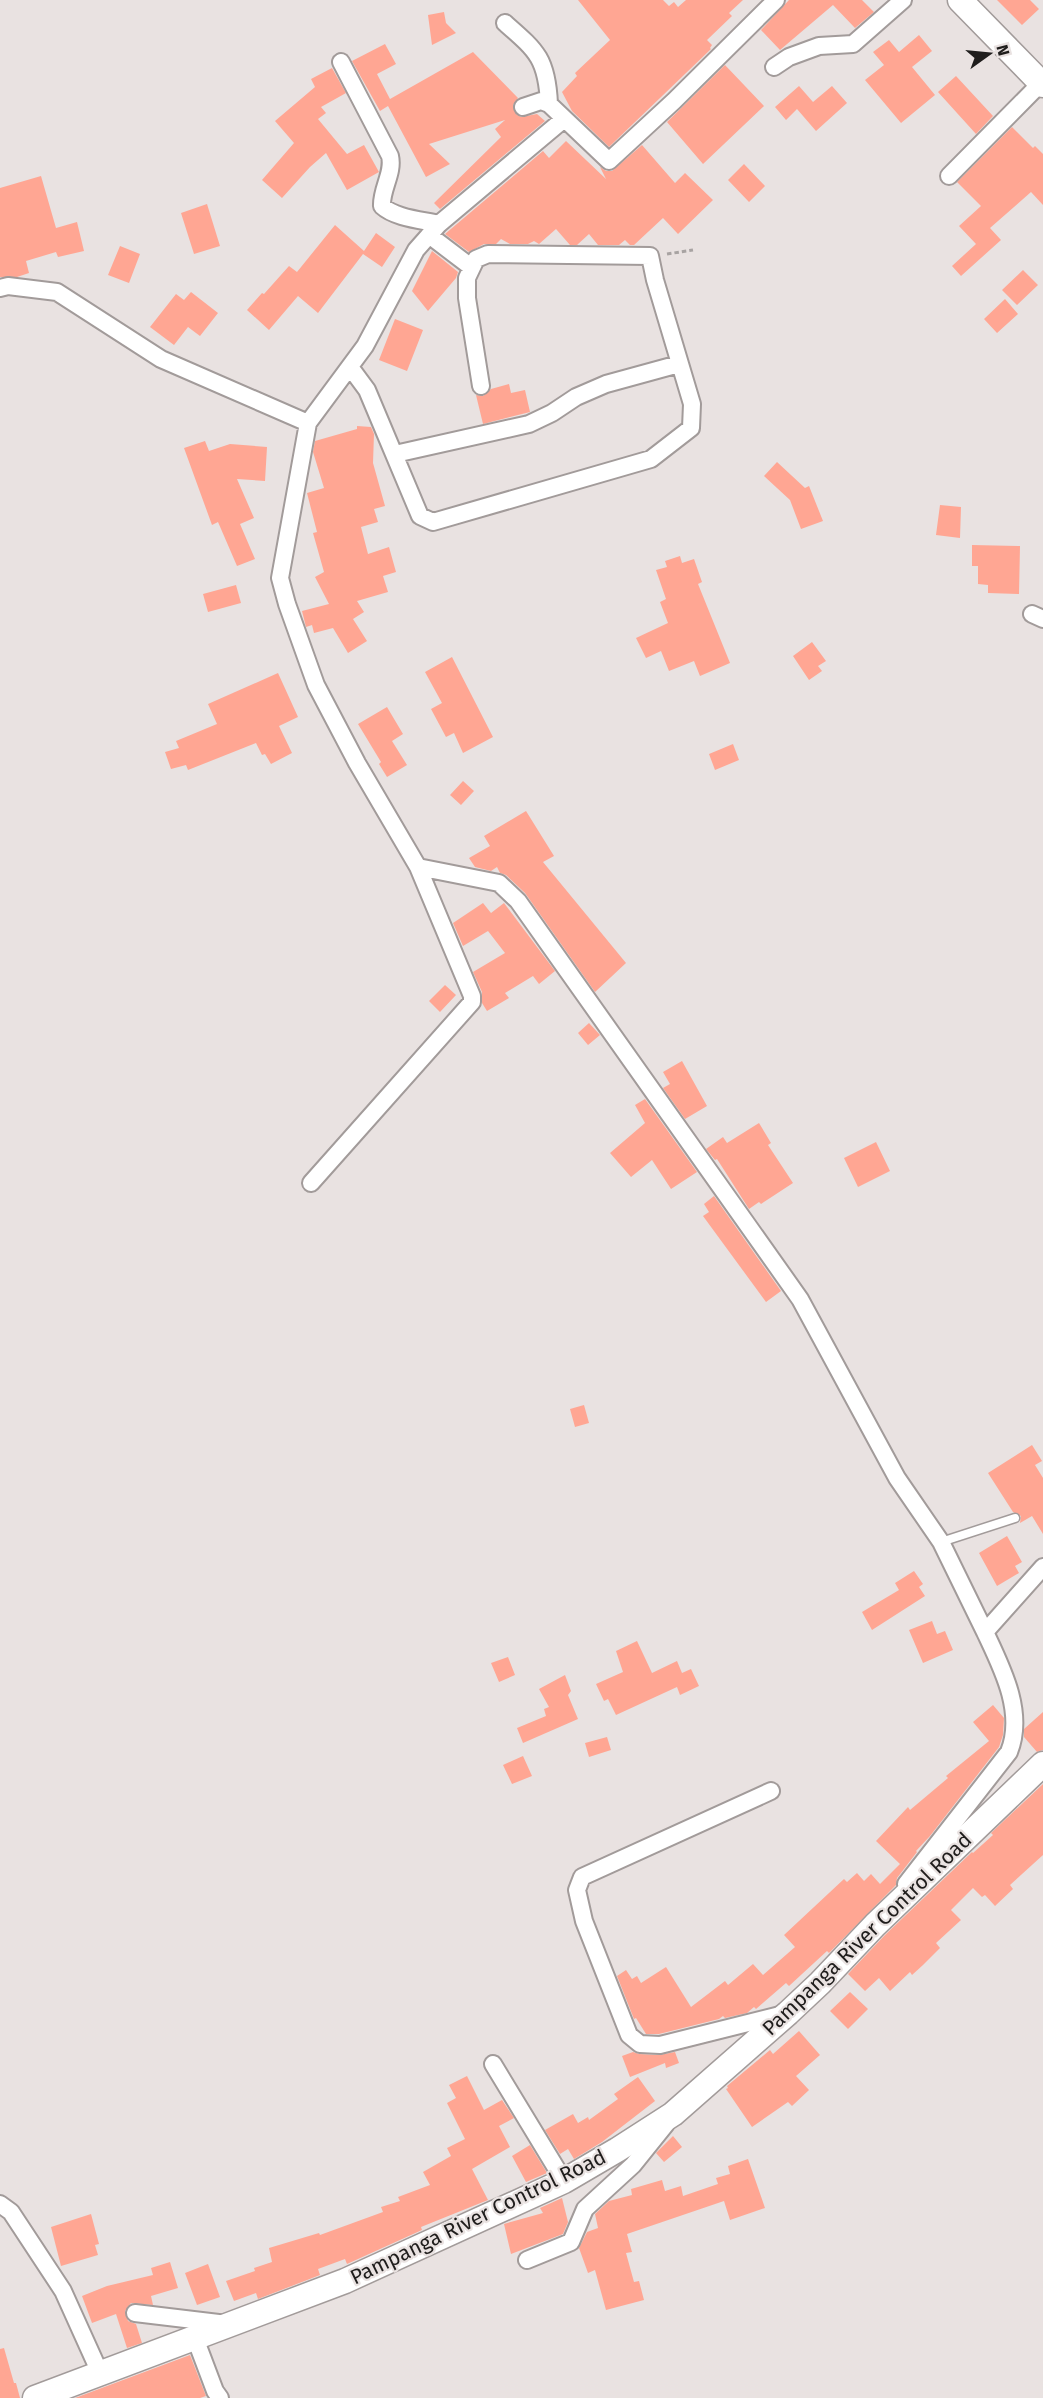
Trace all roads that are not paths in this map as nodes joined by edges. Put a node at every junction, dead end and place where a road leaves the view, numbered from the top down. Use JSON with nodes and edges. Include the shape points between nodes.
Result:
{"nodes":[{"id":1,"x":776,"y":0,"type":"edge"},
{"id":2,"x":903,"y":0,"type":"edge"},
{"id":3,"x":960,"y":0,"type":"edge"},
{"id":4,"x":505,"y":23,"type":"dead end"},
{"id":5,"x":341,"y":62,"type":"dead end"},
{"id":6,"x":774,"y":67,"type":"dead end"},
{"id":7,"x":1042,"y":84,"type":"edge"},
{"id":8,"x":549,"y":104,"type":"junction"},
{"id":9,"x":523,"y":107,"type":"dead end"},
{"id":10,"x":564,"y":119,"type":"junction"},
{"id":11,"x":949,"y":176,"type":"dead end"},
{"id":12,"x":434,"y":229,"type":"junction"},
{"id":13,"x":471,"y":267,"type":"junction"},
{"id":14,"x":0,"y":288,"type":"edge"},
{"id":15,"x":679,"y":364,"type":"junction"},
{"id":16,"x":351,"y":367,"type":"junction"},
{"id":17,"x":481,"y":386,"type":"dead end"},
{"id":18,"x":308,"y":423,"type":"junction"},
{"id":19,"x":395,"y":454,"type":"junction"},
{"id":20,"x":418,"y":867,"type":"junction"},
{"id":21,"x":311,"y":1183,"type":"dead end"},
{"id":22,"x":1015,"y":1518,"type":"dead end"},
{"id":23,"x":941,"y":1542,"type":"junction"},
{"id":24,"x":1043,"y":1567,"type":"edge"},
{"id":25,"x":985,"y":1632,"type":"junction"},
{"id":26,"x":1043,"y":1764,"type":"edge"},
{"id":27,"x":771,"y":1791,"type":"dead end"},
{"id":28,"x":875,"y":1925,"type":"junction"},
{"id":29,"x":788,"y":2013,"type":"junction"},
{"id":30,"x":493,"y":2064,"type":"dead end"},
{"id":31,"x":674,"y":2114,"type":"junction"},
{"id":32,"x":564,"y":2181,"type":"junction"},
{"id":33,"x":0,"y":2205,"type":"edge"},
{"id":34,"x":527,"y":2260,"type":"dead end"},
{"id":35,"x":135,"y":2313,"type":"dead end"},
{"id":36,"x":228,"y":2324,"type":"junction"},
{"id":37,"x":195,"y":2338,"type":"junction"},
{"id":38,"x":100,"y":2373,"type":"junction"},
{"id":39,"x":35,"y":2398,"type":"edge"},
{"id":40,"x":220,"y":2398,"type":"edge"}],
"edges":[{"from":1,"to":10,"type":"street","via":[[609,161]]},
{"from":2,"to":6,"type":"street","via":[[853,44],[819,46]]},
{"from":3,"to":7,"type":"street"},
{"from":4,"to":8,"type":"street","via":[[541,59]]},
{"from":5,"to":12,"type":"street","via":[[390,156],[392,165],[382,206]]},
{"from":7,"to":11,"type":"street"},
{"from":8,"to":9,"type":"street","via":[[541,101]]},
{"from":8,"to":10,"type":"street"},
{"from":10,"to":12,"type":"street"},
{"from":12,"to":13,"type":"street"},
{"from":12,"to":16,"type":"street","via":[[416,250]]},
{"from":13,"to":15,"type":"street","via":[[476,259],[488,254],[651,255]]},
{"from":13,"to":17,"type":"street","via":[[467,298]]},
{"from":14,"to":18,"type":"street","via":[[57,292],[161,358]]},
{"from":15,"to":19,"type":"street","via":[[606,384],[529,424]]},
{"from":15,"to":19,"type":"street","via":[[692,404],[691,428],[651,459],[433,522],[420,516]]},
{"from":16,"to":18,"type":"street"},
{"from":16,"to":19,"type":"street","via":[[367,390]]},
{"from":18,"to":20,"type":"street","via":[[280,578],[316,685]]},
{"from":20,"to":21,"type":"street","via":[[471,991],[472,1002]]},
{"from":20,"to":23,"type":"street","via":[[499,884],[518,901],[800,1299],[897,1478]]},
{"from":22,"to":23,"type":"lane"},
{"from":23,"to":25,"type":"street"},
{"from":24,"to":25,"type":"street"},
{"from":25,"to":28,"type":"street","via":[[1012,1700],[1013,1742]]},
{"from":26,"to":28,"type":"street","name":"Pampanga River Control Road"},
{"from":27,"to":29,"type":"street","via":[[582,1877],[577,1890],[584,1920],[629,2035],[640,2044],[660,2044]]},
{"from":28,"to":29,"type":"street","name":"Pampanga River Control Road"},
{"from":29,"to":31,"type":"street","name":"Pampanga River Control Road"},
{"from":30,"to":32,"type":"street"},
{"from":31,"to":32,"type":"street","name":"Pampanga River Control Road"},
{"from":31,"to":34,"type":"street","via":[[633,2165],[585,2208],[571,2242]]},
{"from":32,"to":36,"type":"street","name":"Pampanga River Control Road","via":[[345,2281]]},
{"from":33,"to":38,"type":"street","via":[[11,2212],[63,2291]]},
{"from":35,"to":36,"type":"street"},
{"from":36,"to":37,"type":"street","name":"Pampanga River Control Road"},
{"from":37,"to":38,"type":"street","name":"Pampanga River Control Road"},
{"from":37,"to":40,"type":"street"},
{"from":38,"to":39,"type":"street","name":"Pampanga River Control Road"}]}
